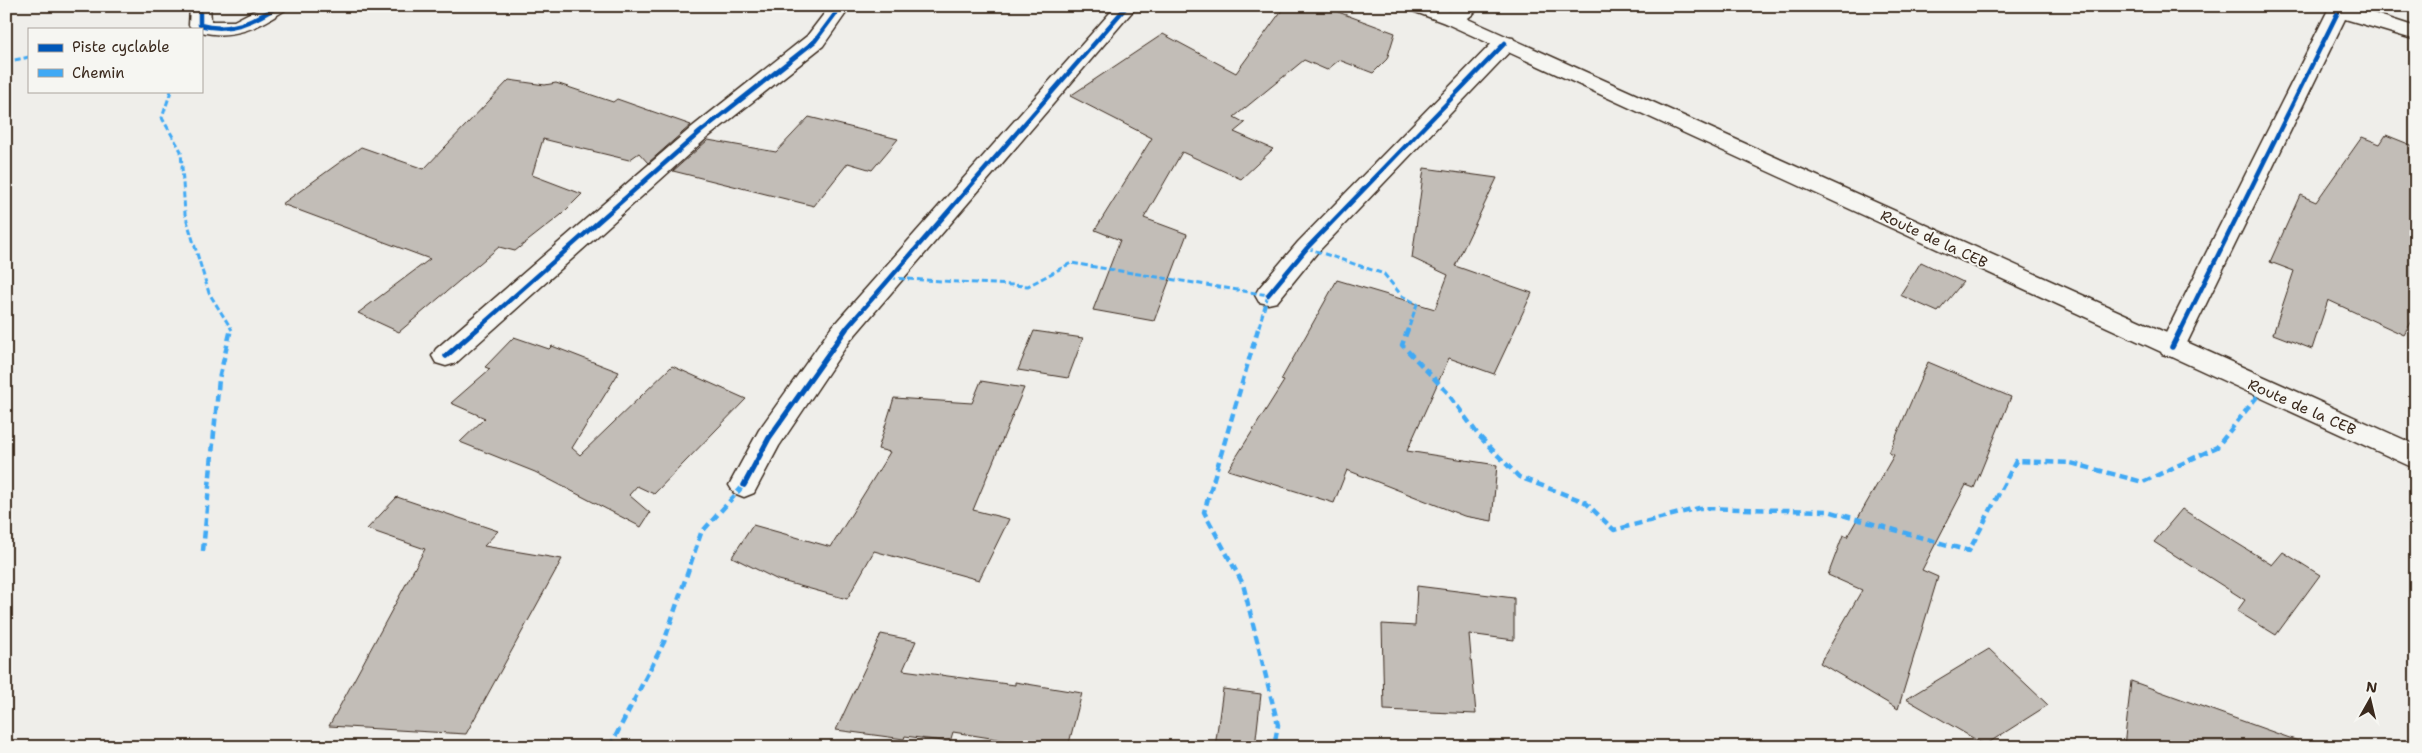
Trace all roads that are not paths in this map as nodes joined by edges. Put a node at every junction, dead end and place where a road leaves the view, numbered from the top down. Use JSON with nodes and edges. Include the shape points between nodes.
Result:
{"nodes":[{"id":1,"x":200,"y":6,"type":"edge"},
{"id":2,"x":278,"y":6,"type":"edge"},
{"id":3,"x":841,"y":6,"type":"edge"},
{"id":4,"x":1127,"y":6,"type":"edge"},
{"id":5,"x":1416,"y":6,"type":"edge"},
{"id":6,"x":2340,"y":8,"type":"edge"},
{"id":7,"x":1461,"y":12,"type":"edge"},
{"id":8,"x":2416,"y":34,"type":"edge"},
{"id":9,"x":1505,"y":43,"type":"junction"},
{"id":10,"x":1268,"y":295,"type":"dead end"},
{"id":11,"x":2172,"y":347,"type":"junction"},
{"id":12,"x":446,"y":356,"type":"dead end"},
{"id":13,"x":2416,"y":458,"type":"edge"},
{"id":14,"x":744,"y":485,"type":"dead end"}],
"edges":[{"from":1,"to":2,"type":"street","via":[[200,25],[229,28],[252,24]]},
{"from":3,"to":12,"type":"street","via":[[815,41],[700,132]]},
{"from":4,"to":14,"type":"street","via":[[840,335],[769,438]]},
{"from":5,"to":7,"type":"street","name":"Route de la CEB"},
{"from":6,"to":8,"type":"street"},
{"from":6,"to":11,"type":"street"},
{"from":7,"to":9,"type":"street","name":"Route de la CEB"},
{"from":9,"to":10,"type":"street","via":[[1307,248]]},
{"from":9,"to":11,"type":"street","name":"Route de la CEB"},
{"from":11,"to":13,"type":"street","name":"Route de la CEB"}]}
